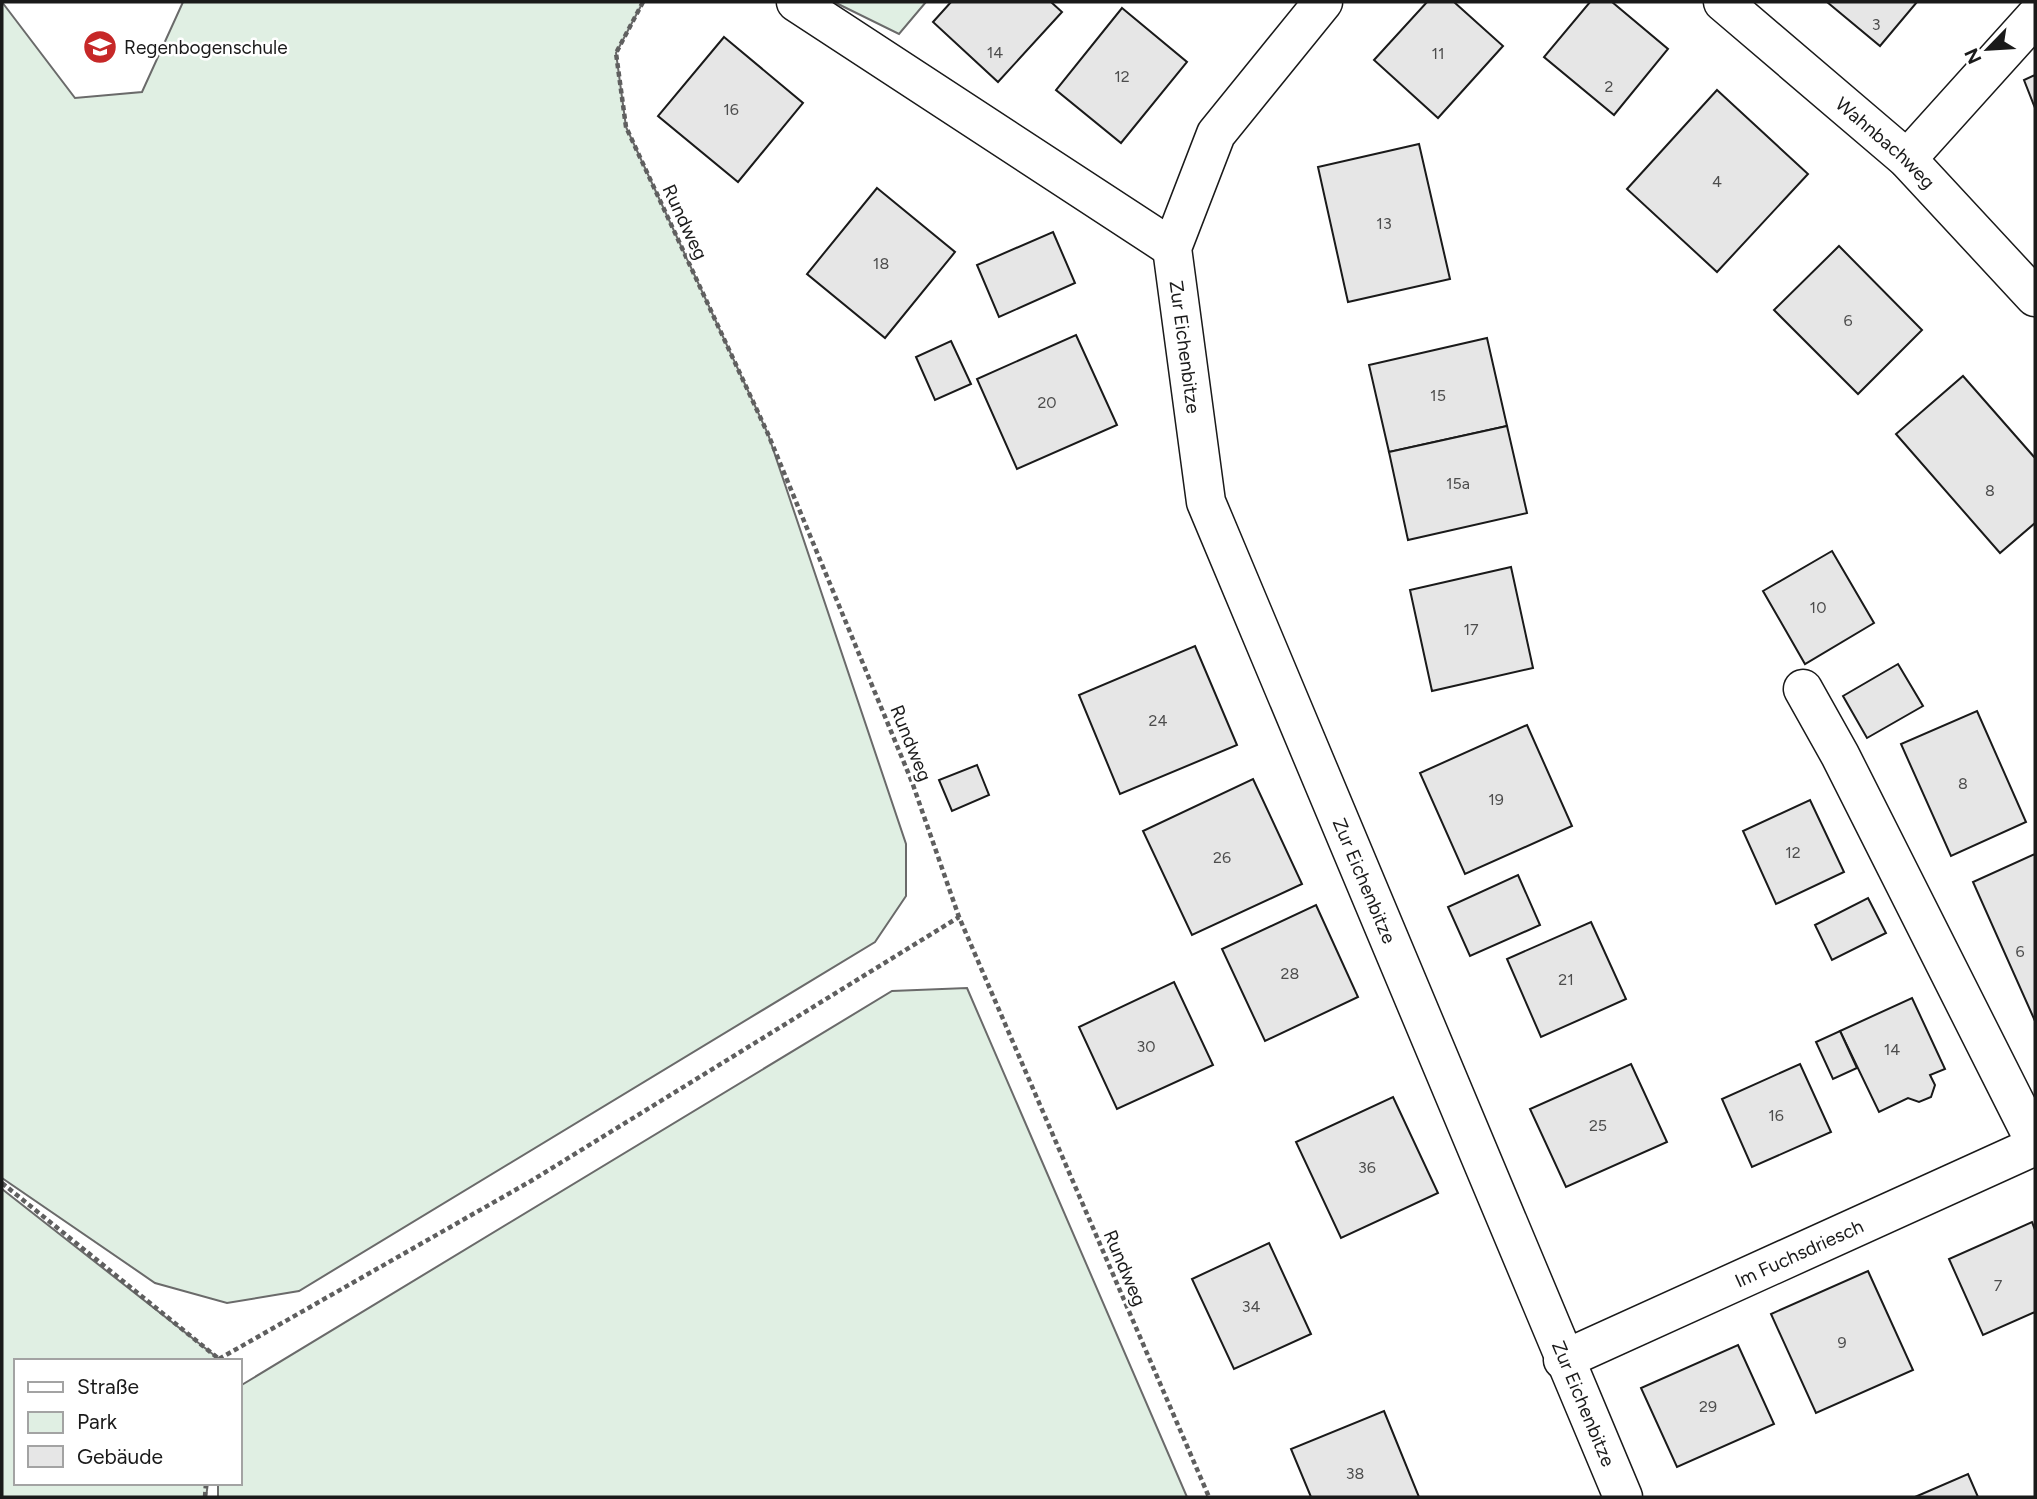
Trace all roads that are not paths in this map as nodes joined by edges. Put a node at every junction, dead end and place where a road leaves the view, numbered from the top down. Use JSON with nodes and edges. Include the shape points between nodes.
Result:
{"nodes":[{"id":1,"x":796,"y":2,"type":"edge"},
{"id":2,"x":1323,"y":2,"type":"edge"},
{"id":3,"x":1723,"y":2,"type":"edge"},
{"id":4,"x":2035,"y":16,"type":"edge"},
{"id":5,"x":1906,"y":159,"type":"junction"},
{"id":6,"x":1172,"y":247,"type":"junction"},
{"id":7,"x":2035,"y":297,"type":"edge"},
{"id":8,"x":1803,"y":689,"type":"dead end"},
{"id":9,"x":2035,"y":1144,"type":"edge"},
{"id":10,"x":1563,"y":1360,"type":"junction"},
{"id":11,"x":1623,"y":1497,"type":"edge"}],
"edges":[{"from":1,"to":6,"type":"street"},
{"from":2,"to":6,"type":"street","name":"Zur Eichenbitze","via":[[1216,134]]},
{"from":3,"to":5,"type":"street","name":"Wahnbachweg"},
{"from":4,"to":5,"type":"street"},
{"from":5,"to":7,"type":"street","name":"Wahnbachweg"},
{"from":6,"to":10,"type":"street","name":"Zur Eichenbitze","via":[[1206,502]]},
{"from":8,"to":9,"type":"street","name":"Im Fuchsdriesch"},
{"from":9,"to":10,"type":"street","name":"Im Fuchsdriesch"},
{"from":10,"to":11,"type":"street","name":"Zur Eichenbitze"}]}
